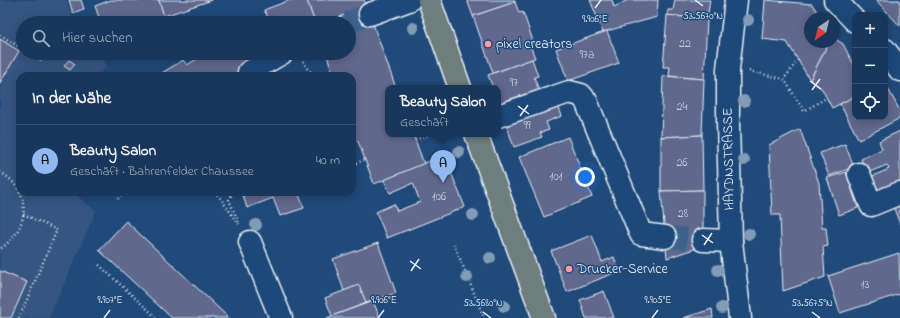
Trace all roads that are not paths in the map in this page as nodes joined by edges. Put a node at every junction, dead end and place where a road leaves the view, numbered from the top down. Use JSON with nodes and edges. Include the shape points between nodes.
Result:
{"nodes":[{"id":1,"x":409,"y":0,"type":"edge"},
{"id":2,"x":429,"y":0,"type":"edge"},
{"id":3,"x":736,"y":0,"type":"edge"},
{"id":4,"x":835,"y":0,"type":"edge"},
{"id":5,"x":370,"y":14,"type":"tunnel mouth"},
{"id":6,"x":852,"y":18,"type":"edge"},
{"id":7,"x":888,"y":54,"type":"edge"},
{"id":8,"x":281,"y":60,"type":"edge"},
{"id":9,"x":900,"y":70,"type":"edge"},
{"id":10,"x":249,"y":72,"type":"dead end"},
{"id":11,"x":459,"y":85,"type":"edge"},
{"id":12,"x":501,"y":115,"type":"edge"},
{"id":13,"x":477,"y":137,"type":"edge"},
{"id":14,"x":859,"y":174,"type":"dead end"},
{"id":15,"x":900,"y":193,"type":"edge"},
{"id":16,"x":665,"y":237,"type":"tunnel mouth"},
{"id":17,"x":703,"y":240,"type":"tunnel mouth"},
{"id":18,"x":731,"y":241,"type":"junction"},
{"id":19,"x":250,"y":242,"type":"dead end"},
{"id":20,"x":281,"y":318,"type":"edge"},
{"id":21,"x":544,"y":318,"type":"edge"},
{"id":22,"x":740,"y":318,"type":"edge"}],
"edges":[{"from":1,"to":5,"type":"street"},
{"from":2,"to":11,"type":"main road"},
{"from":3,"to":18,"type":"street","name":"HAYDNSTRASSE","via":[[728,70]]},
{"from":4,"to":6,"type":"street"},
{"from":7,"to":9,"type":"street"},
{"from":8,"to":10,"type":"street"},
{"from":12,"to":16,"type":"street","via":[[569,92],[581,94],[586,100],[641,234]]},
{"from":13,"to":21,"type":"main road"},
{"from":14,"to":15,"type":"street","via":[[871,205]]},
{"from":17,"to":18,"type":"street"},
{"from":18,"to":22,"type":"street","name":"HAYDNSTRASSE"},
{"from":19,"to":20,"type":"street"}]}
